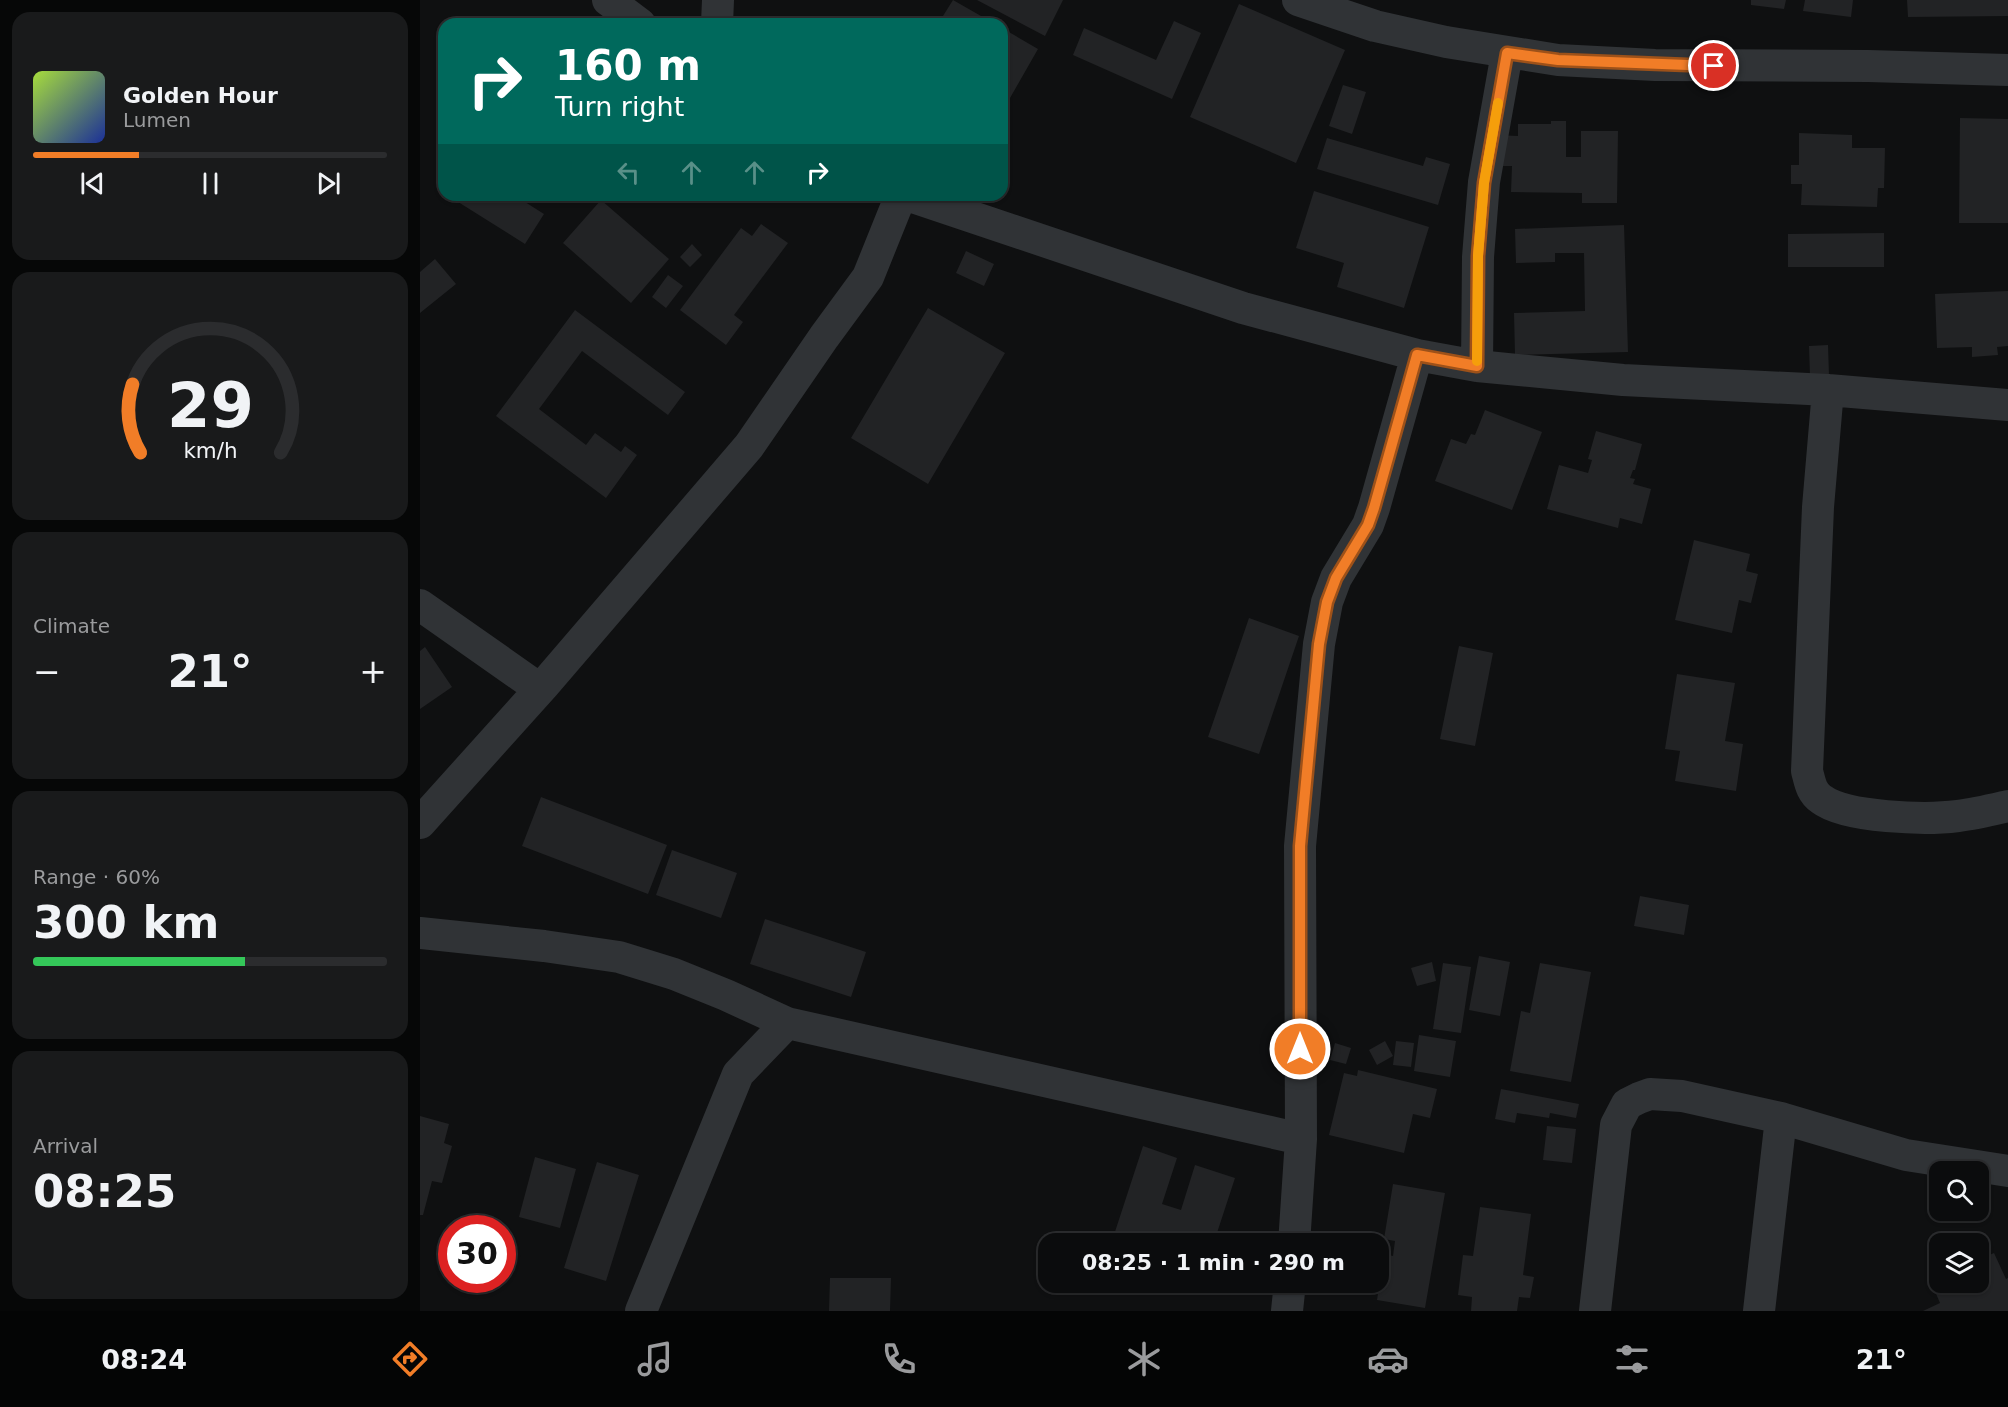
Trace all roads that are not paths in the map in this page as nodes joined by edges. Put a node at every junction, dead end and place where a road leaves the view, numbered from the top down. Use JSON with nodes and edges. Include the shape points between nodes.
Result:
{"nodes":[{"id":1,"x":608,"y":0,"type":"edge"},
{"id":2,"x":718,"y":0,"type":"edge"},
{"id":3,"x":1298,"y":0,"type":"edge"},
{"id":4,"x":632,"y":18,"type":"edge"},
{"id":5,"x":717,"y":18,"type":"edge"},
{"id":6,"x":1507,"y":53,"type":"junction"},
{"id":7,"x":2008,"y":70,"type":"edge"},
{"id":8,"x":899,"y":201,"type":"edge"},
{"id":9,"x":925,"y":201,"type":"edge"},
{"id":10,"x":1417,"y":355,"type":"junction"},
{"id":11,"x":1477,"y":366,"type":"junction"},
{"id":12,"x":1828,"y":390,"type":"junction"},
{"id":13,"x":2008,"y":405,"type":"edge"},
{"id":14,"x":420,"y":605,"type":"edge"},
{"id":15,"x":544,"y":685,"type":"junction"},
{"id":16,"x":2008,"y":806,"type":"edge"},
{"id":17,"x":420,"y":823,"type":"edge"},
{"id":18,"x":420,"y":933,"type":"edge"},
{"id":19,"x":787,"y":1023,"type":"junction"},
{"id":20,"x":1781,"y":1118,"type":"junction"},
{"id":21,"x":1301,"y":1139,"type":"junction"},
{"id":22,"x":2008,"y":1171,"type":"edge"},
{"id":23,"x":1295,"y":1233,"type":"edge"},
{"id":24,"x":1289,"y":1293,"type":"edge"},
{"id":25,"x":640,"y":1311,"type":"edge"},
{"id":26,"x":1287,"y":1311,"type":"edge"},
{"id":27,"x":1595,"y":1311,"type":"edge"},
{"id":28,"x":1759,"y":1311,"type":"edge"}],
"edges":[{"from":1,"to":4,"type":"street"},
{"from":2,"to":5,"type":"street"},
{"from":3,"to":6,"type":"street","via":[[1374,26]]},
{"from":6,"to":7,"type":"street","via":[[1655,65]]},
{"from":6,"to":11,"type":"street","via":[[1484,183],[1478,256]]},
{"from":8,"to":15,"type":"street","via":[[868,277],[749,446]]},
{"from":9,"to":10,"type":"street","via":[[1243,308]]},
{"from":10,"to":11,"type":"street"},
{"from":10,"to":21,"type":"street","via":[[1374,508],[1336,578],[1319,644],[1300,846]]},
{"from":11,"to":12,"type":"street","via":[[1623,380]]},
{"from":12,"to":13,"type":"street"},
{"from":12,"to":16,"type":"street","via":[[1818,507],[1808,737],[1807,771],[1812,790],[1836,807],[1864,814],[1957,816]]},
{"from":14,"to":15,"type":"street","via":[[534,685]]},
{"from":15,"to":17,"type":"street"},
{"from":18,"to":19,"type":"street","via":[[619,957],[705,986]]},
{"from":19,"to":21,"type":"street"},
{"from":19,"to":25,"type":"street","via":[[738,1074]]},
{"from":20,"to":22,"type":"street","via":[[1906,1155]]},
{"from":20,"to":27,"type":"street","via":[[1682,1096],[1650,1094],[1627,1104],[1616,1125]]},
{"from":20,"to":28,"type":"street"},
{"from":21,"to":23,"type":"street"},
{"from":24,"to":26,"type":"street"}]}
